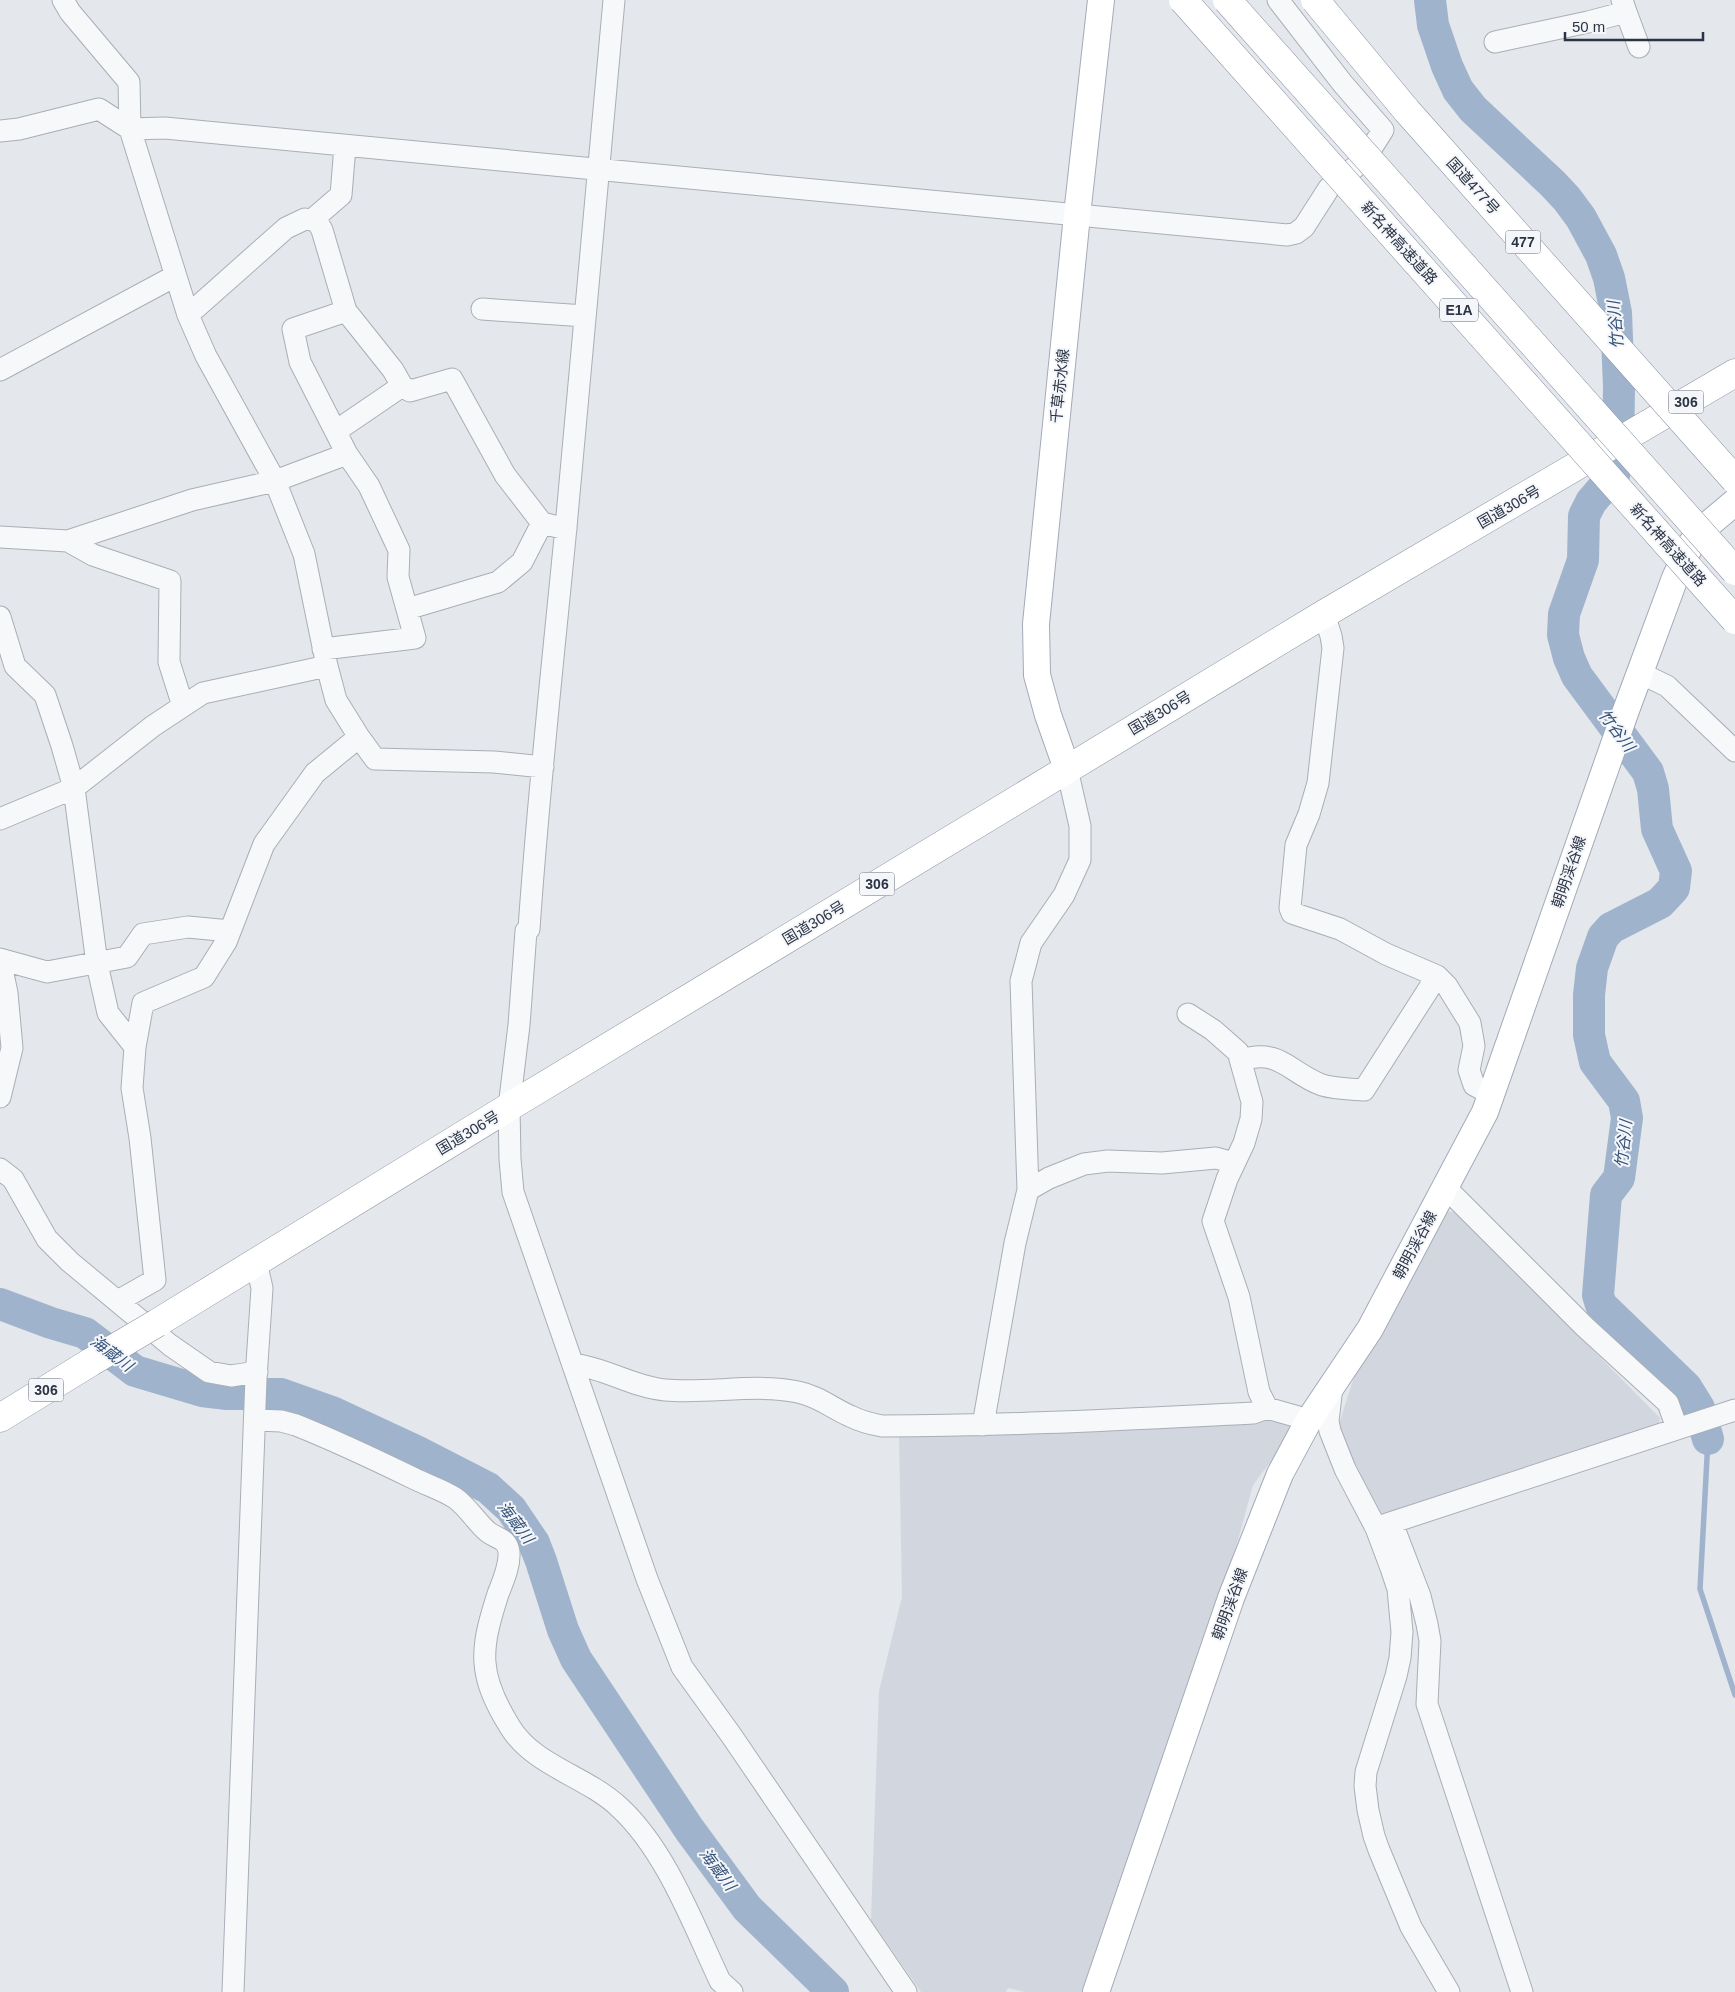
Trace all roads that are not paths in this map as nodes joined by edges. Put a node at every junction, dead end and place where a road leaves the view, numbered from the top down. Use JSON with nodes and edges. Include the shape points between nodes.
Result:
{"nodes":[{"id":1,"x":63,"y":0,"type":"edge"},
{"id":2,"x":614,"y":0,"type":"edge"},
{"id":3,"x":1101,"y":0,"type":"edge"},
{"id":4,"x":1183,"y":0,"type":"edge"},
{"id":5,"x":1227,"y":0,"type":"edge"},
{"id":6,"x":1278,"y":0,"type":"edge"},
{"id":7,"x":1315,"y":0,"type":"edge"},
{"id":8,"x":1624,"y":6,"type":"edge"},
{"id":9,"x":1495,"y":42,"type":"dead end"},
{"id":10,"x":1639,"y":47,"type":"dead end"},
{"id":11,"x":130,"y":129,"type":"junction"},
{"id":12,"x":0,"y":131,"type":"edge"},
{"id":13,"x":345,"y":146,"type":"junction"},
{"id":14,"x":597,"y":168,"type":"junction"},
{"id":15,"x":1077,"y":215,"type":"junction"},
{"id":16,"x":312,"y":220,"type":"junction"},
{"id":17,"x":176,"y":276,"type":"junction"},
{"id":18,"x":482,"y":309,"type":"dead end"},
{"id":19,"x":346,"y":311,"type":"junction"},
{"id":20,"x":188,"y":315,"type":"junction"},
{"id":21,"x":585,"y":316,"type":"junction"},
{"id":22,"x":0,"y":370,"type":"edge"},
{"id":23,"x":1735,"y":373,"type":"edge"},
{"id":24,"x":402,"y":386,"type":"junction"},
{"id":25,"x":336,"y":432,"type":"junction"},
{"id":26,"x":347,"y":454,"type":"junction"},
{"id":27,"x":1735,"y":480,"type":"edge"},
{"id":28,"x":275,"y":481,"type":"junction"},
{"id":29,"x":1735,"y":502,"type":"edge"},
{"id":30,"x":542,"y":523,"type":"junction"},
{"id":31,"x":566,"y":529,"type":"junction"},
{"id":32,"x":0,"y":537,"type":"edge"},
{"id":33,"x":68,"y":541,"type":"junction"},
{"id":34,"x":1735,"y":571,"type":"edge"},
{"id":35,"x":407,"y":609,"type":"junction"},
{"id":36,"x":1324,"y":614,"type":"junction"},
{"id":37,"x":0,"y":617,"type":"edge"},
{"id":38,"x":1735,"y":620,"type":"edge"},
{"id":39,"x":325,"y":658,"type":"junction"},
{"id":40,"x":1640,"y":673,"type":"junction"},
{"id":41,"x":183,"y":706,"type":"junction"},
{"id":42,"x":359,"y":737,"type":"junction"},
{"id":43,"x":1735,"y":750,"type":"edge"},
{"id":44,"x":543,"y":767,"type":"junction"},
{"id":45,"x":1067,"y":769,"type":"junction"},
{"id":46,"x":74,"y":788,"type":"junction"},
{"id":47,"x":0,"y":819,"type":"edge"},
{"id":48,"x":230,"y":931,"type":"junction"},
{"id":49,"x":0,"y":960,"type":"edge"},
{"id":50,"x":97,"y":964,"type":"junction"},
{"id":51,"x":1437,"y":976,"type":"junction"},
{"id":52,"x":1188,"y":1014,"type":"dead end"},
{"id":53,"x":135,"y":1047,"type":"junction"},
{"id":54,"x":1241,"y":1060,"type":"junction"},
{"id":55,"x":1491,"y":1094,"type":"junction"},
{"id":56,"x":0,"y":1097,"type":"edge"},
{"id":57,"x":509,"y":1107,"type":"junction"},
{"id":58,"x":1234,"y":1163,"type":"junction"},
{"id":59,"x":0,"y":1169,"type":"edge"},
{"id":60,"x":1446,"y":1188,"type":"junction"},
{"id":61,"x":1028,"y":1190,"type":"junction"},
{"id":62,"x":256,"y":1262,"type":"junction"},
{"id":63,"x":118,"y":1301,"type":"junction"},
{"id":64,"x":574,"y":1364,"type":"junction"},
{"id":65,"x":257,"y":1375,"type":"junction"},
{"id":66,"x":1332,"y":1387,"type":"junction"},
{"id":67,"x":1267,"y":1408,"type":"junction"},
{"id":68,"x":1726,"y":1413,"type":"edge"},
{"id":69,"x":256,"y":1416,"type":"junction"},
{"id":70,"x":0,"y":1418,"type":"edge"},
{"id":71,"x":1309,"y":1420,"type":"junction"},
{"id":72,"x":983,"y":1425,"type":"junction"},
{"id":73,"x":1678,"y":1428,"type":"junction"},
{"id":74,"x":1384,"y":1525,"type":"junction"},
{"id":75,"x":233,"y":1992,"type":"edge"},
{"id":76,"x":732,"y":1992,"type":"edge"},
{"id":77,"x":906,"y":1992,"type":"edge"},
{"id":78,"x":1096,"y":1992,"type":"edge"},
{"id":79,"x":1449,"y":1992,"type":"edge"},
{"id":80,"x":1522,"y":1992,"type":"edge"}],
"edges":[{"from":1,"to":11,"type":"street","via":[[130,82]]},
{"from":2,"to":14,"type":"street"},
{"from":3,"to":15,"type":"main road","name":"千草赤水線"},
{"from":4,"to":38,"type":"highway","name":"新名神高速道路","number":"E1A","bridge":true},
{"from":5,"to":34,"type":"highway","number":"E1A","bridge":true},
{"from":6,"to":15,"type":"street","via":[[1343,84],[1384,130],[1364,160],[1328,188],[1304,227],[1287,235]]},
{"from":7,"to":27,"type":"highway","name":"国道477号","number":"477","bridge":true,"via":[[1407,111]]},
{"from":8,"to":9,"type":"street","via":[[1588,22]]},
{"from":8,"to":10,"type":"street"},
{"from":11,"to":12,"type":"street","via":[[99,110]]},
{"from":11,"to":13,"type":"street","via":[[165,128]]},
{"from":11,"to":17,"type":"street"},
{"from":13,"to":14,"type":"street"},
{"from":13,"to":16,"type":"street","via":[[341,195]]},
{"from":14,"to":15,"type":"street"},
{"from":14,"to":21,"type":"street"},
{"from":15,"to":45,"type":"main road","name":"千草赤水線","via":[[1036,624],[1037,675]]},
{"from":16,"to":19,"type":"street","via":[[317,221],[322,230]]},
{"from":16,"to":20,"type":"street","via":[[286,228]]},
{"from":17,"to":20,"type":"street"},
{"from":17,"to":22,"type":"street"},
{"from":18,"to":21,"type":"street"},
{"from":19,"to":24,"type":"street","via":[[394,370]]},
{"from":19,"to":25,"type":"street","via":[[293,329],[300,362]]},
{"from":20,"to":28,"type":"street","via":[[206,356]]},
{"from":21,"to":31,"type":"street"},
{"from":23,"to":36,"type":"highway","name":"国道306号","number":"306"},
{"from":24,"to":25,"type":"street"},
{"from":24,"to":30,"type":"street","via":[[410,391],[452,379],[505,475]]},
{"from":25,"to":26,"type":"street"},
{"from":26,"to":28,"type":"street"},
{"from":26,"to":35,"type":"street","via":[[369,486],[399,550],[398,577]]},
{"from":28,"to":33,"type":"street","via":[[192,500]]},
{"from":28,"to":39,"type":"street","via":[[304,554]]},
{"from":29,"to":40,"type":"main road","name":"朝明渓谷線","via":[[1691,544]]},
{"from":30,"to":31,"type":"street"},
{"from":30,"to":35,"type":"street","via":[[522,562],[498,582]]},
{"from":31,"to":44,"type":"street"},
{"from":32,"to":33,"type":"street"},
{"from":33,"to":41,"type":"street","via":[[94,555],[170,581],[169,662]]},
{"from":35,"to":39,"type":"street","via":[[415,638]]},
{"from":36,"to":45,"type":"highway","name":"国道306号","number":"306"},
{"from":36,"to":51,"type":"street","via":[[1332,648],[1318,783],[1296,845],[1290,908],[1292,914],[1320,922]]},
{"from":37,"to":46,"type":"street","via":[[15,666],[45,695]]},
{"from":39,"to":41,"type":"street","via":[[203,693]]},
{"from":39,"to":42,"type":"street","via":[[336,700]]},
{"from":40,"to":43,"type":"street","via":[[1668,686]]},
{"from":40,"to":55,"type":"main road","name":"朝明渓谷線"},
{"from":41,"to":46,"type":"street"},
{"from":42,"to":44,"type":"street","via":[[375,759],[494,762]]},
{"from":42,"to":48,"type":"street","via":[[315,773],[264,844]]},
{"from":44,"to":57,"type":"street"},
{"from":45,"to":57,"type":"highway","name":"国道306号","number":"306"},
{"from":45,"to":61,"type":"street","via":[[1080,826],[1080,860],[1064,895],[1031,943],[1021,981]]},
{"from":46,"to":47,"type":"street"},
{"from":46,"to":50,"type":"street"},
{"from":48,"to":50,"type":"street","via":[[188,927],[143,934],[127,957]]},
{"from":48,"to":53,"type":"street","via":[[204,977],[142,1003]]},
{"from":49,"to":50,"type":"street","via":[[47,972]]},
{"from":49,"to":56,"type":"street","via":[[12,1048]]},
{"from":50,"to":53,"type":"street","via":[[108,1013]]},
{"from":51,"to":54,"type":"street","via":[[1364,1090],[1324,1086],[1268,1057]]},
{"from":51,"to":55,"type":"street","via":[[1470,1023],[1474,1046],[1469,1070],[1474,1085]]},
{"from":52,"to":54,"type":"street","via":[[1213,1030],[1238,1052]]},
{"from":53,"to":63,"type":"street","via":[[132,1088],[155,1280]]},
{"from":54,"to":58,"type":"street","via":[[1252,1102],[1251,1119]]},
{"from":55,"to":60,"type":"main road","name":"朝明渓谷線"},
{"from":57,"to":62,"type":"highway","name":"国道306号","number":"306"},
{"from":57,"to":64,"type":"street","via":[[513,1192]]},
{"from":58,"to":61,"type":"street","via":[[1216,1158],[1162,1163],[1108,1161],[1084,1164]]},
{"from":58,"to":67,"type":"street","via":[[1213,1221],[1240,1297],[1259,1392]]},
{"from":59,"to":63,"type":"street","via":[[12,1179],[47,1240]]},
{"from":60,"to":66,"type":"main road","name":"朝明渓谷線","via":[[1370,1329]]},
{"from":60,"to":73,"type":"street","via":[[1585,1327],[1668,1404]]},
{"from":61,"to":72,"type":"street","via":[[1015,1243]]},
{"from":62,"to":65,"type":"street","via":[[262,1288]]},
{"from":62,"to":70,"type":"highway","name":"国道306号","number":"306","bridge":true},
{"from":63,"to":65,"type":"street","via":[[170,1345],[209,1372],[231,1376]]},
{"from":64,"to":72,"type":"street","via":[[664,1390],[800,1392],[868,1424]]},
{"from":64,"to":77,"type":"street","via":[[646,1580],[682,1668]]},
{"from":65,"to":69,"type":"street"},
{"from":66,"to":71,"type":"main road","name":"朝明渓谷線"},
{"from":66,"to":74,"type":"street","via":[[1330,1431],[1345,1469]]},
{"from":67,"to":71,"type":"street"},
{"from":67,"to":72,"type":"street","via":[[1253,1413]]},
{"from":68,"to":73,"type":"street"},
{"from":69,"to":75,"type":"street"},
{"from":69,"to":76,"type":"street","via":[[296,1425],[455,1499],[489,1533],[503,1539],[507,1545],[508,1560],[484,1649],[487,1682],[495,1700],[520,1740],[543,1759],[601,1793],[636,1823],[669,1874],[720,1981]]},
{"from":71,"to":78,"type":"main road","name":"朝明渓谷線","via":[[1280,1474],[1232,1598]]},
{"from":73,"to":74,"type":"street"},
{"from":74,"to":79,"type":"street","via":[[1398,1589],[1402,1632],[1396,1676],[1366,1772],[1368,1810],[1374,1836],[1410,1927]]},
{"from":74,"to":80,"type":"street","via":[[1420,1596],[1430,1641],[1427,1704]]}]}
